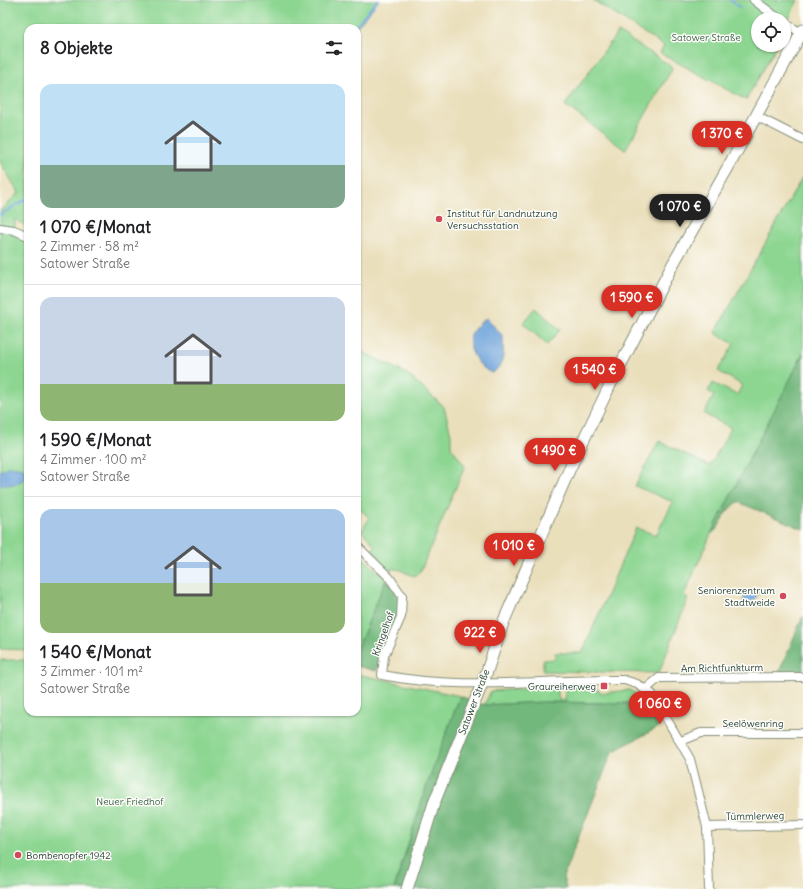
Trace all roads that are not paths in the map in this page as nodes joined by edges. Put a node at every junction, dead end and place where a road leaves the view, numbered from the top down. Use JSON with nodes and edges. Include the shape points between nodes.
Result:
{"nodes":[{"id":1,"x":754,"y":0,"type":"edge"},
{"id":2,"x":770,"y":12,"type":"edge"},
{"id":3,"x":791,"y":26,"type":"edge"},
{"id":4,"x":802,"y":31,"type":"edge"},
{"id":5,"x":756,"y":116,"type":"junction"},
{"id":6,"x":803,"y":140,"type":"edge"},
{"id":7,"x":0,"y":228,"type":"edge"},
{"id":8,"x":24,"y":234,"type":"edge"},
{"id":9,"x":361,"y":550,"type":"edge"},
{"id":10,"x":803,"y":677,"type":"edge"},
{"id":11,"x":482,"y":684,"type":"junction"},
{"id":12,"x":646,"y":689,"type":"junction"},
{"id":13,"x":803,"y":733,"type":"edge"},
{"id":14,"x":681,"y":741,"type":"junction"},
{"id":15,"x":803,"y":825,"type":"edge"},
{"id":16,"x":707,"y":827,"type":"junction"},
{"id":17,"x":407,"y":889,"type":"edge"},
{"id":18,"x":709,"y":889,"type":"edge"}],
"edges":[{"from":1,"to":2,"type":"street"},
{"from":3,"to":4,"type":"street"},
{"from":4,"to":5,"type":"main road","name":"Satower Straße"},
{"from":5,"to":6,"type":"street"},
{"from":5,"to":11,"type":"main road","name":"Satower Straße","via":[[673,264],[583,439],[511,601]]},
{"from":7,"to":8,"type":"street"},
{"from":9,"to":11,"type":"street","name":"Kringelhof","via":[[390,577],[402,596],[401,617],[384,656],[382,675],[424,683]]},
{"from":10,"to":12,"type":"street","name":"Am Richtfunkturm","via":[[659,678]]},
{"from":11,"to":12,"type":"street","via":[[624,680]]},
{"from":11,"to":17,"type":"main road","name":"Satower Straße","via":[[434,802]]},
{"from":12,"to":14,"type":"street","via":[[657,701]]},
{"from":13,"to":14,"type":"street","name":"Seelöwenring","via":[[701,733]]},
{"from":14,"to":16,"type":"street","via":[[694,771]]},
{"from":15,"to":16,"type":"street","name":"Tümmlerweg"},
{"from":16,"to":18,"type":"street"}]}
